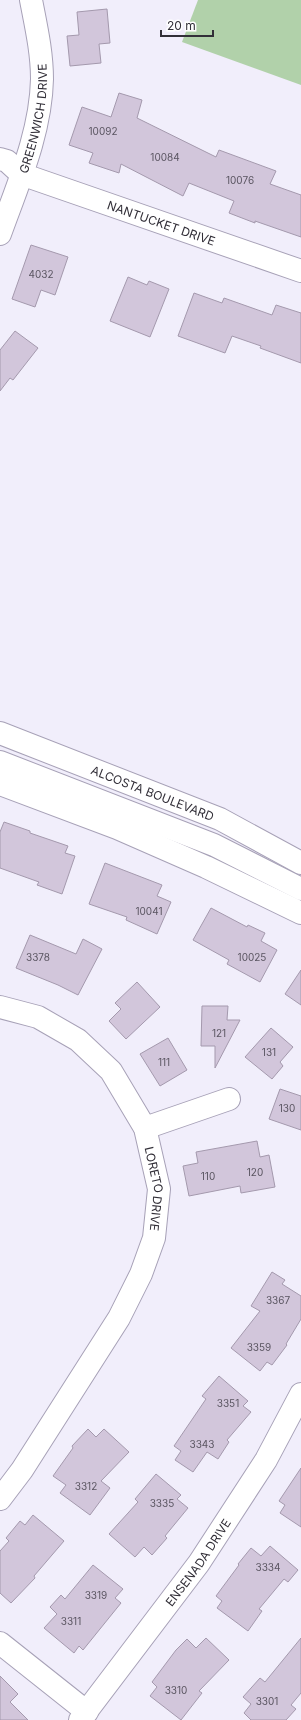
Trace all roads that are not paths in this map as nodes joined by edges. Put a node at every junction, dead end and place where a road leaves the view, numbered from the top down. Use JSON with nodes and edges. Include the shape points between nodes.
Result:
{"nodes":[{"id":1,"x":31,"y":0,"type":"edge"},
{"id":2,"x":0,"y":159,"type":"edge"},
{"id":3,"x":21,"y":174,"type":"junction"},
{"id":4,"x":0,"y":180,"type":"edge"},
{"id":5,"x":0,"y":234,"type":"edge"},
{"id":6,"x":301,"y":271,"type":"edge"},
{"id":7,"x":0,"y":734,"type":"edge"},
{"id":8,"x":0,"y":762,"type":"edge"},
{"id":9,"x":0,"y":784,"type":"edge"},
{"id":10,"x":301,"y":862,"type":"edge"},
{"id":11,"x":301,"y":889,"type":"edge"},
{"id":12,"x":301,"y":913,"type":"edge"},
{"id":13,"x":0,"y":1007,"type":"edge"},
{"id":14,"x":229,"y":1099,"type":"dead end"},
{"id":15,"x":145,"y":1128,"type":"junction"},
{"id":16,"x":301,"y":1394,"type":"edge"},
{"id":17,"x":0,"y":1499,"type":"edge"},
{"id":18,"x":0,"y":1643,"type":"edge"},
{"id":19,"x":83,"y":1716,"type":"edge"}],
"edges":[{"from":1,"to":3,"type":"street","name":"GREENWICH DRIVE","via":[[42,78],[35,130]]},
{"from":2,"to":3,"type":"street","name":"NANTUCKET DRIVE","via":[[7,161]]},
{"from":3,"to":4,"type":"street"},
{"from":3,"to":5,"type":"street","name":"GREENWICH DRIVE"},
{"from":3,"to":6,"type":"street","name":"NANTUCKET DRIVE"},
{"from":7,"to":10,"type":"street","name":"ALCOSTA BOULEVARD","via":[[220,820]]},
{"from":8,"to":11,"type":"street","via":[[214,844]]},
{"from":9,"to":12,"type":"street","via":[[206,866]]},
{"from":13,"to":15,"type":"street","name":"LORETO DRIVE","via":[[38,1017],[78,1040],[112,1071]]},
{"from":14,"to":15,"type":"street"},
{"from":15,"to":17,"type":"street","name":"LORETO DRIVE","via":[[159,1189],[154,1238],[141,1274],[120,1318],[22,1470]]},
{"from":16,"to":19,"type":"street","name":"ENSENADA DRIVE","via":[[266,1460],[199,1563]]},
{"from":18,"to":19,"type":"street"}]}
